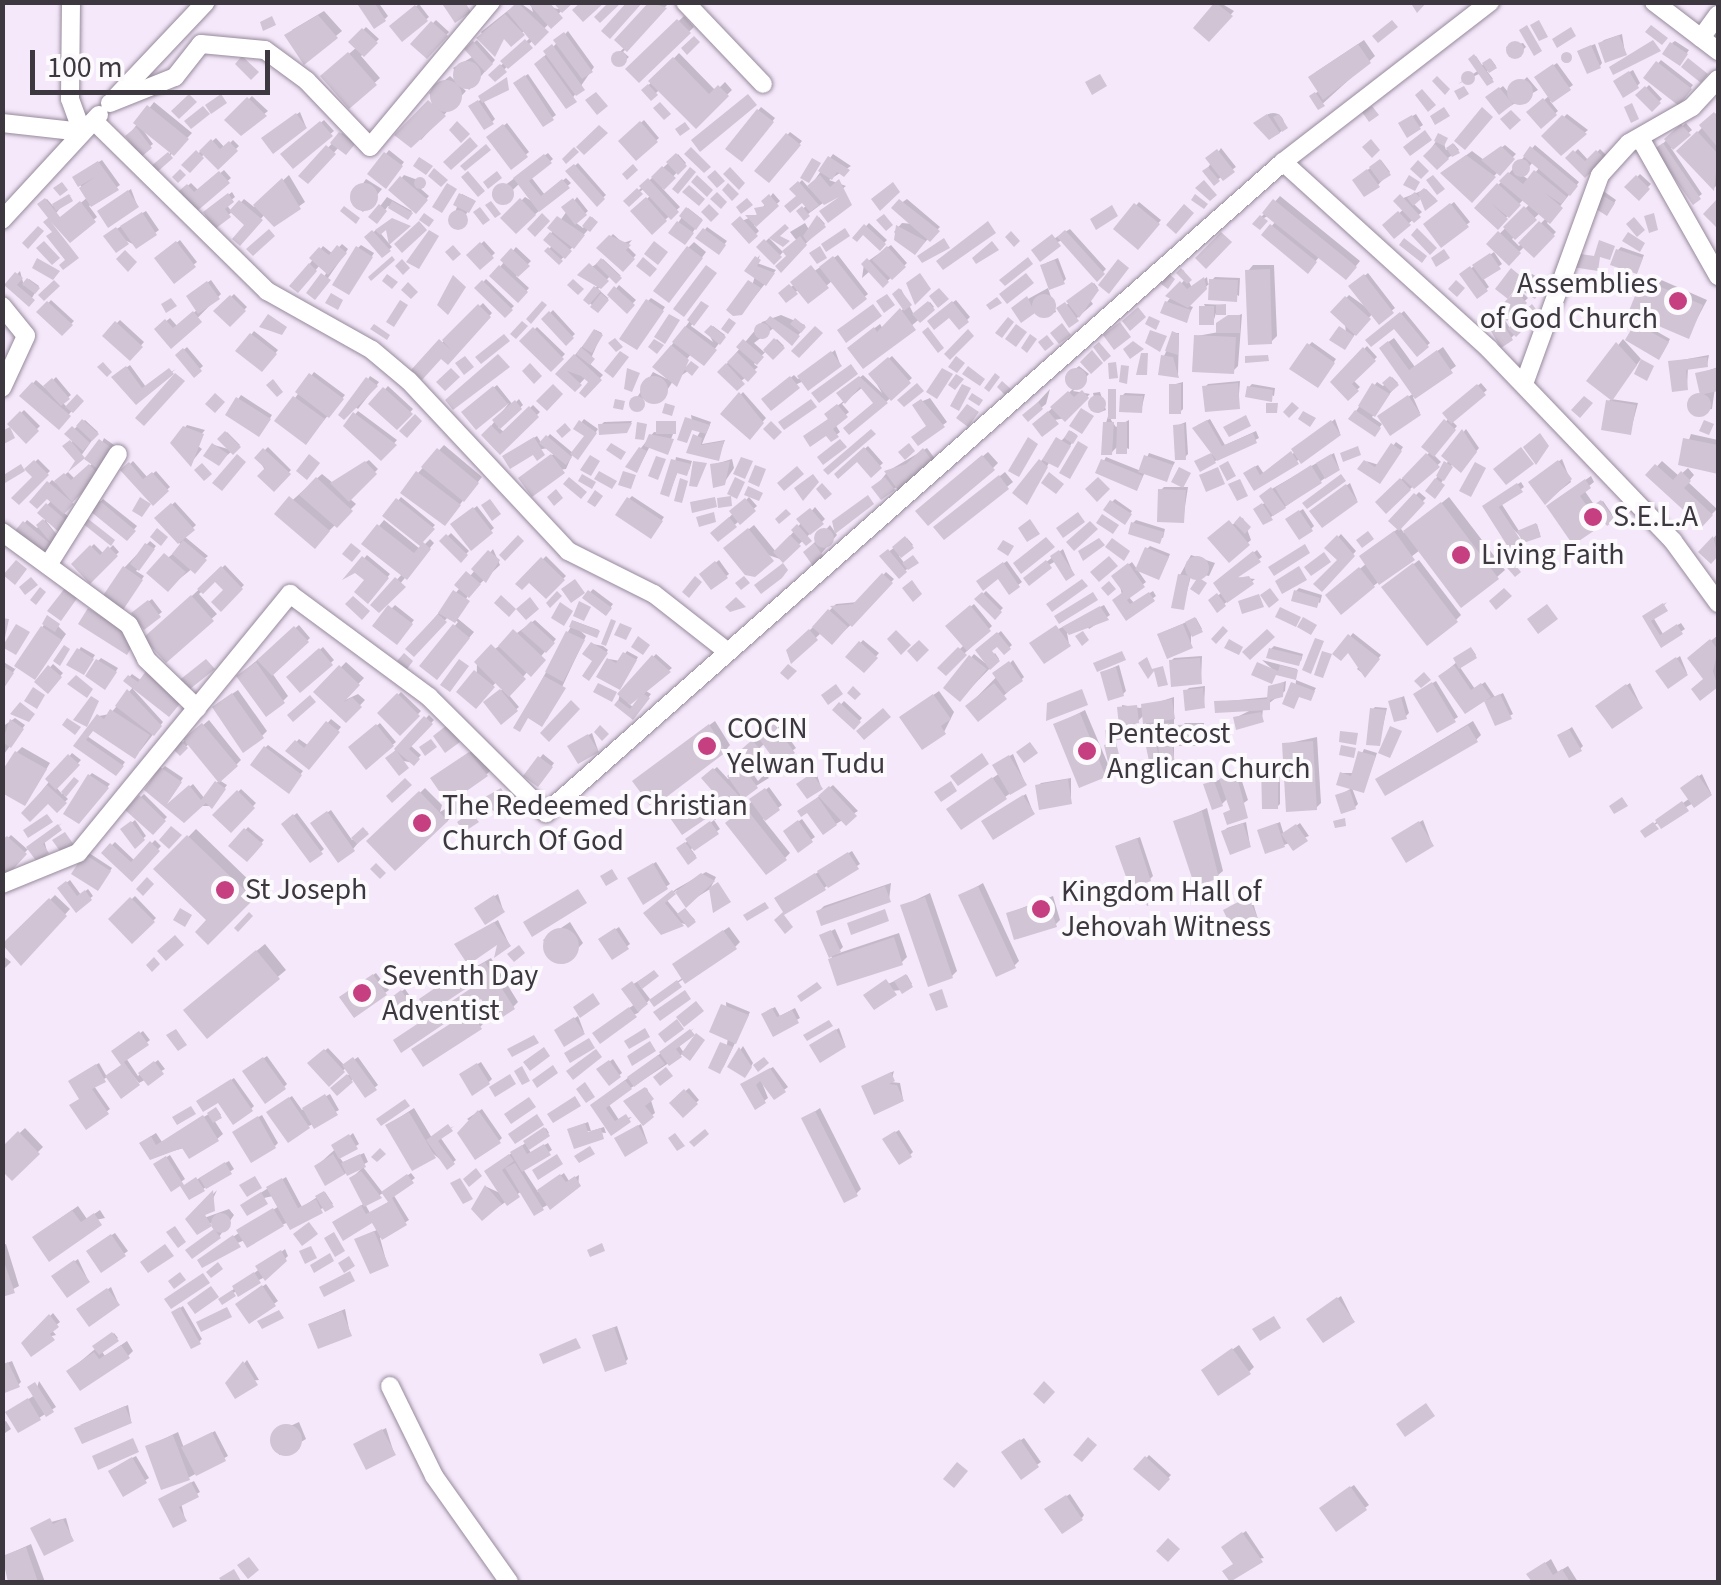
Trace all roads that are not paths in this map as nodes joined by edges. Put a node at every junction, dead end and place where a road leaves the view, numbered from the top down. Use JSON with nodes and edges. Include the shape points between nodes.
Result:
{"nodes":[{"id":1,"x":70,"y":2,"type":"edge"},
{"id":2,"x":206,"y":2,"type":"edge"},
{"id":3,"x":491,"y":2,"type":"edge"},
{"id":4,"x":685,"y":2,"type":"edge"},
{"id":5,"x":1490,"y":2,"type":"edge"},
{"id":6,"x":1654,"y":2,"type":"edge"},
{"id":7,"x":1718,"y":15,"type":"edge"},
{"id":8,"x":1701,"y":38,"type":"junction"},
{"id":9,"x":1718,"y":51,"type":"edge"},
{"id":10,"x":1718,"y":79,"type":"edge"},
{"id":11,"x":763,"y":84,"type":"dead end"},
{"id":12,"x":110,"y":103,"type":"junction"},
{"id":13,"x":2,"y":123,"type":"edge"},
{"id":14,"x":88,"y":127,"type":"junction"},
{"id":15,"x":1640,"y":138,"type":"junction"},
{"id":16,"x":1283,"y":162,"type":"junction"},
{"id":17,"x":2,"y":220,"type":"edge"},
{"id":18,"x":1718,"y":276,"type":"edge"},
{"id":19,"x":2,"y":306,"type":"edge"},
{"id":20,"x":1524,"y":384,"type":"junction"},
{"id":21,"x":2,"y":388,"type":"edge"},
{"id":22,"x":118,"y":454,"type":"dead end"},
{"id":23,"x":2,"y":532,"type":"edge"},
{"id":24,"x":48,"y":566,"type":"junction"},
{"id":25,"x":1718,"y":603,"type":"edge"},
{"id":26,"x":728,"y":652,"type":"junction"},
{"id":27,"x":197,"y":708,"type":"junction"},
{"id":28,"x":2,"y":884,"type":"edge"},
{"id":29,"x":390,"y":1386,"type":"dead end"},
{"id":30,"x":509,"y":1582,"type":"edge"}],
"edges":[{"from":1,"to":14,"type":"street","via":[[70,99]]},
{"from":2,"to":12,"type":"street"},
{"from":3,"to":12,"type":"street","via":[[370,147],[307,81],[265,50],[201,44],[175,78]]},
{"from":4,"to":11,"type":"street"},
{"from":5,"to":16,"type":"street"},
{"from":6,"to":8,"type":"street"},
{"from":7,"to":8,"type":"street"},
{"from":8,"to":9,"type":"street"},
{"from":10,"to":15,"type":"street","via":[[1692,107]]},
{"from":12,"to":14,"type":"street"},
{"from":13,"to":14,"type":"street"},
{"from":14,"to":17,"type":"street"},
{"from":14,"to":26,"type":"street","via":[[267,291],[372,350],[409,381],[568,551],[654,594]]},
{"from":15,"to":18,"type":"street"},
{"from":15,"to":20,"type":"street","via":[[1600,176]]},
{"from":16,"to":20,"type":"street"},
{"from":16,"to":26,"type":"street"},
{"from":19,"to":21,"type":"street","via":[[26,336]]},
{"from":20,"to":25,"type":"street","via":[[1673,541]]},
{"from":22,"to":24,"type":"street"},
{"from":23,"to":24,"type":"street"},
{"from":24,"to":27,"type":"street","via":[[129,625],[146,659]]},
{"from":26,"to":27,"type":"street","via":[[546,814],[429,698],[290,594]]},
{"from":27,"to":28,"type":"street","via":[[78,853]]},
{"from":29,"to":30,"type":"street","via":[[434,1476]]}]}
